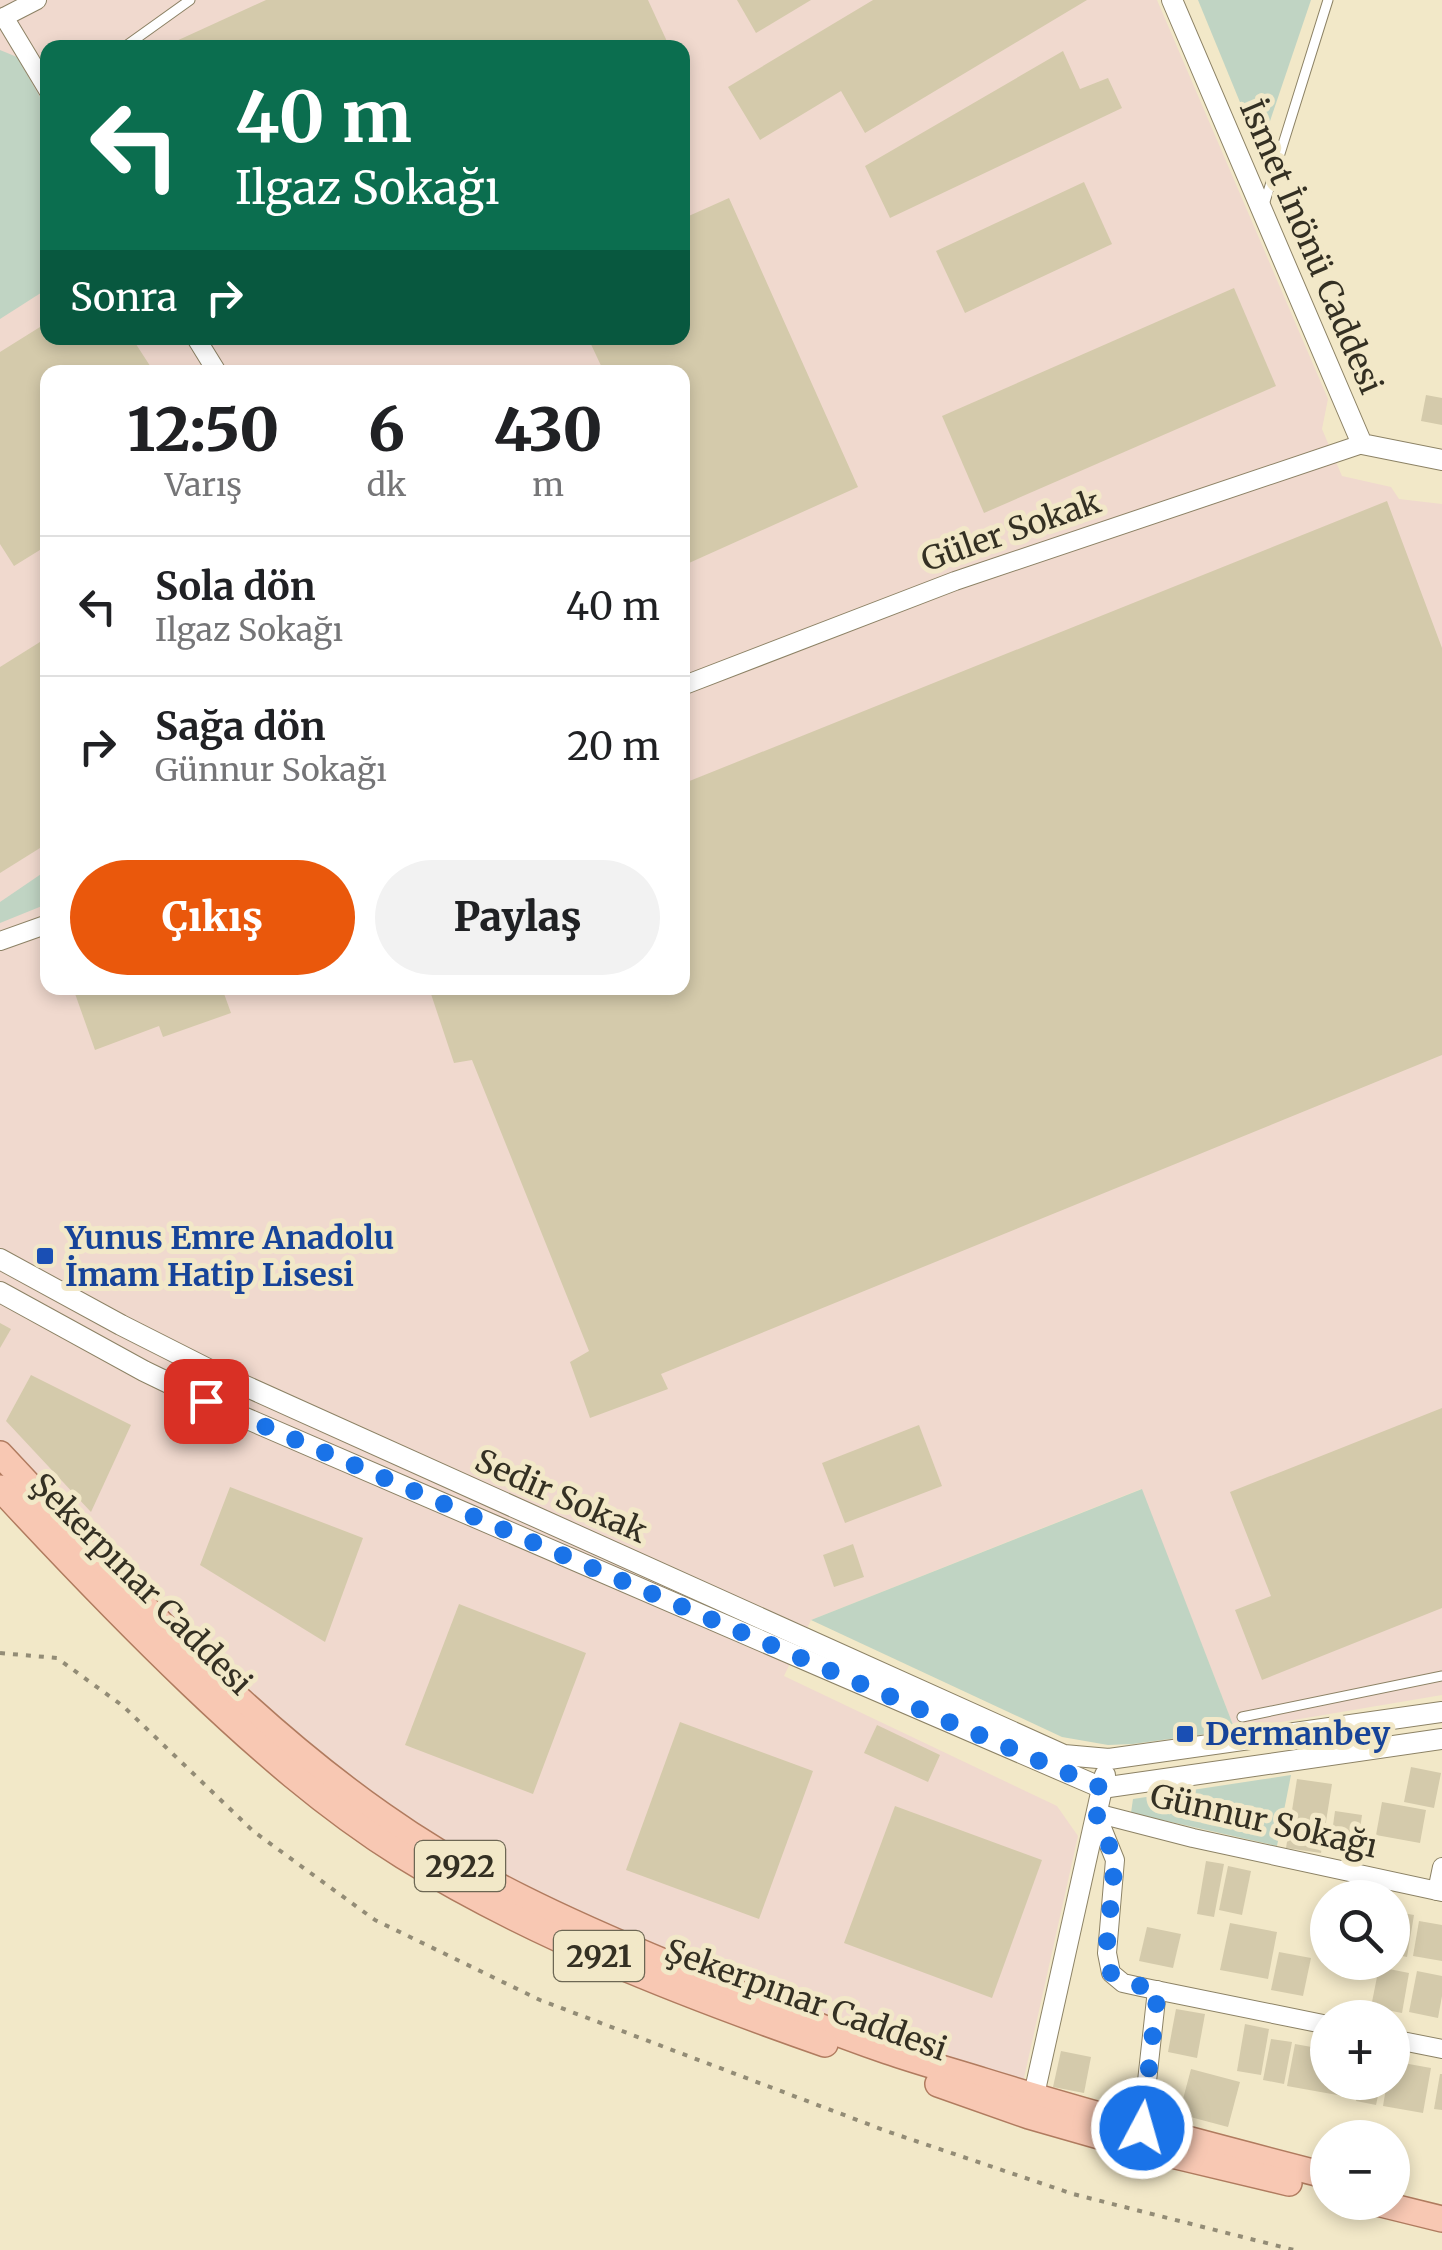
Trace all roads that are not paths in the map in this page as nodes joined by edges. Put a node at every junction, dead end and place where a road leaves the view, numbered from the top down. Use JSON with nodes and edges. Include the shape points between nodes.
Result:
{"nodes":[{"id":1,"x":37,"y":0,"type":"edge"},
{"id":2,"x":190,"y":0,"type":"edge"},
{"id":3,"x":1172,"y":0,"type":"edge"},
{"id":4,"x":1328,"y":0,"type":"edge"},
{"id":5,"x":2,"y":18,"type":"edge"},
{"id":6,"x":134,"y":40,"type":"edge"},
{"id":7,"x":40,"y":77,"type":"edge"},
{"id":8,"x":1263,"y":211,"type":"junction"},
{"id":9,"x":1362,"y":444,"type":"junction"},
{"id":10,"x":1442,"y":460,"type":"edge"},
{"id":11,"x":690,"y":683,"type":"edge"},
{"id":12,"x":40,"y":927,"type":"edge"},
{"id":13,"x":0,"y":941,"type":"edge"},
{"id":14,"x":0,"y":1259,"type":"edge"},
{"id":15,"x":0,"y":1292,"type":"edge"},
{"id":16,"x":0,"y":1454,"type":"edge"},
{"id":17,"x":0,"y":1488,"type":"edge"},
{"id":18,"x":1442,"y":1676,"type":"edge"},
{"id":19,"x":1442,"y":1712,"type":"edge"},
{"id":20,"x":1242,"y":1717,"type":"dead end"},
{"id":21,"x":1442,"y":1739,"type":"edge"},
{"id":22,"x":1109,"y":1759,"type":"junction"},
{"id":23,"x":1102,"y":1788,"type":"junction"},
{"id":24,"x":1096,"y":1813,"type":"junction"},
{"id":25,"x":1442,"y":1867,"type":"edge"},
{"id":26,"x":1440,"y":1891,"type":"edge"},
{"id":27,"x":1158,"y":1990,"type":"junction"},
{"id":28,"x":1310,"y":2021,"type":"edge"},
{"id":29,"x":1410,"y":2042,"type":"edge"},
{"id":30,"x":1442,"y":2049,"type":"edge"},
{"id":31,"x":1032,"y":2106,"type":"junction"},
{"id":32,"x":1142,"y":2128,"type":"junction"},
{"id":33,"x":1310,"y":2171,"type":"edge"},
{"id":34,"x":1310,"y":2188,"type":"edge"},
{"id":35,"x":1410,"y":2197,"type":"edge"},
{"id":36,"x":1442,"y":2205,"type":"edge"},
{"id":37,"x":1410,"y":2211,"type":"edge"},
{"id":38,"x":1442,"y":2218,"type":"edge"}],
"edges":[{"from":1,"to":5,"type":"street"},
{"from":2,"to":6,"type":"lane"},
{"from":3,"to":8,"type":"street","name":"İsmet İnönü Caddesi"},
{"from":4,"to":8,"type":"lane"},
{"from":5,"to":7,"type":"street"},
{"from":8,"to":9,"type":"street","name":"İsmet İnönü Caddesi"},
{"from":9,"to":10,"type":"street","name":"İsmet İnönü Caddesi"},
{"from":9,"to":11,"type":"street","name":"Güler Sokak","via":[[955,580]]},
{"from":12,"to":13,"type":"street"},
{"from":14,"to":22,"type":"street","name":"Sedir Sokak","via":[[212,1372],[1064,1755]]},
{"from":15,"to":23,"type":"street","via":[[206,1401]]},
{"from":16,"to":31,"type":"main road","number":"2922","via":[[223,1684],[323,1772],[429,1847],[519,1898],[710,1982]]},
{"from":17,"to":31,"type":"main road","name":"Şekerpınar Caddesi","number":"2921","via":[[222,1713],[298,1780],[400,1854],[548,1934],[725,2010]]},
{"from":18,"to":20,"type":"lane"},
{"from":19,"to":22,"type":"street","name":"Sedir Sokak"},
{"from":21,"to":23,"type":"street"},
{"from":22,"to":23,"type":"street"},
{"from":23,"to":24,"type":"street"},
{"from":24,"to":26,"type":"street","name":"Günnur Sokağı"},
{"from":24,"to":27,"type":"street","name":"Günnur Sokağı","via":[[1115,1860],[1106,1953],[1111,1973]]},
{"from":24,"to":31,"type":"street"},
{"from":25,"to":26,"type":"street"},
{"from":27,"to":28,"type":"street"},
{"from":27,"to":32,"type":"street"},
{"from":29,"to":30,"type":"street"},
{"from":31,"to":32,"type":"main road","name":"Şekerpınar Caddesi","number":"2921"},
{"from":31,"to":34,"type":"main road","name":"Şekerpınar Caddesi","number":"2921","via":[[1134,2146]]},
{"from":32,"to":33,"type":"main road","name":"Şekerpınar Caddesi","number":"2921"},
{"from":35,"to":36,"type":"main road"},
{"from":37,"to":38,"type":"main road"}]}
